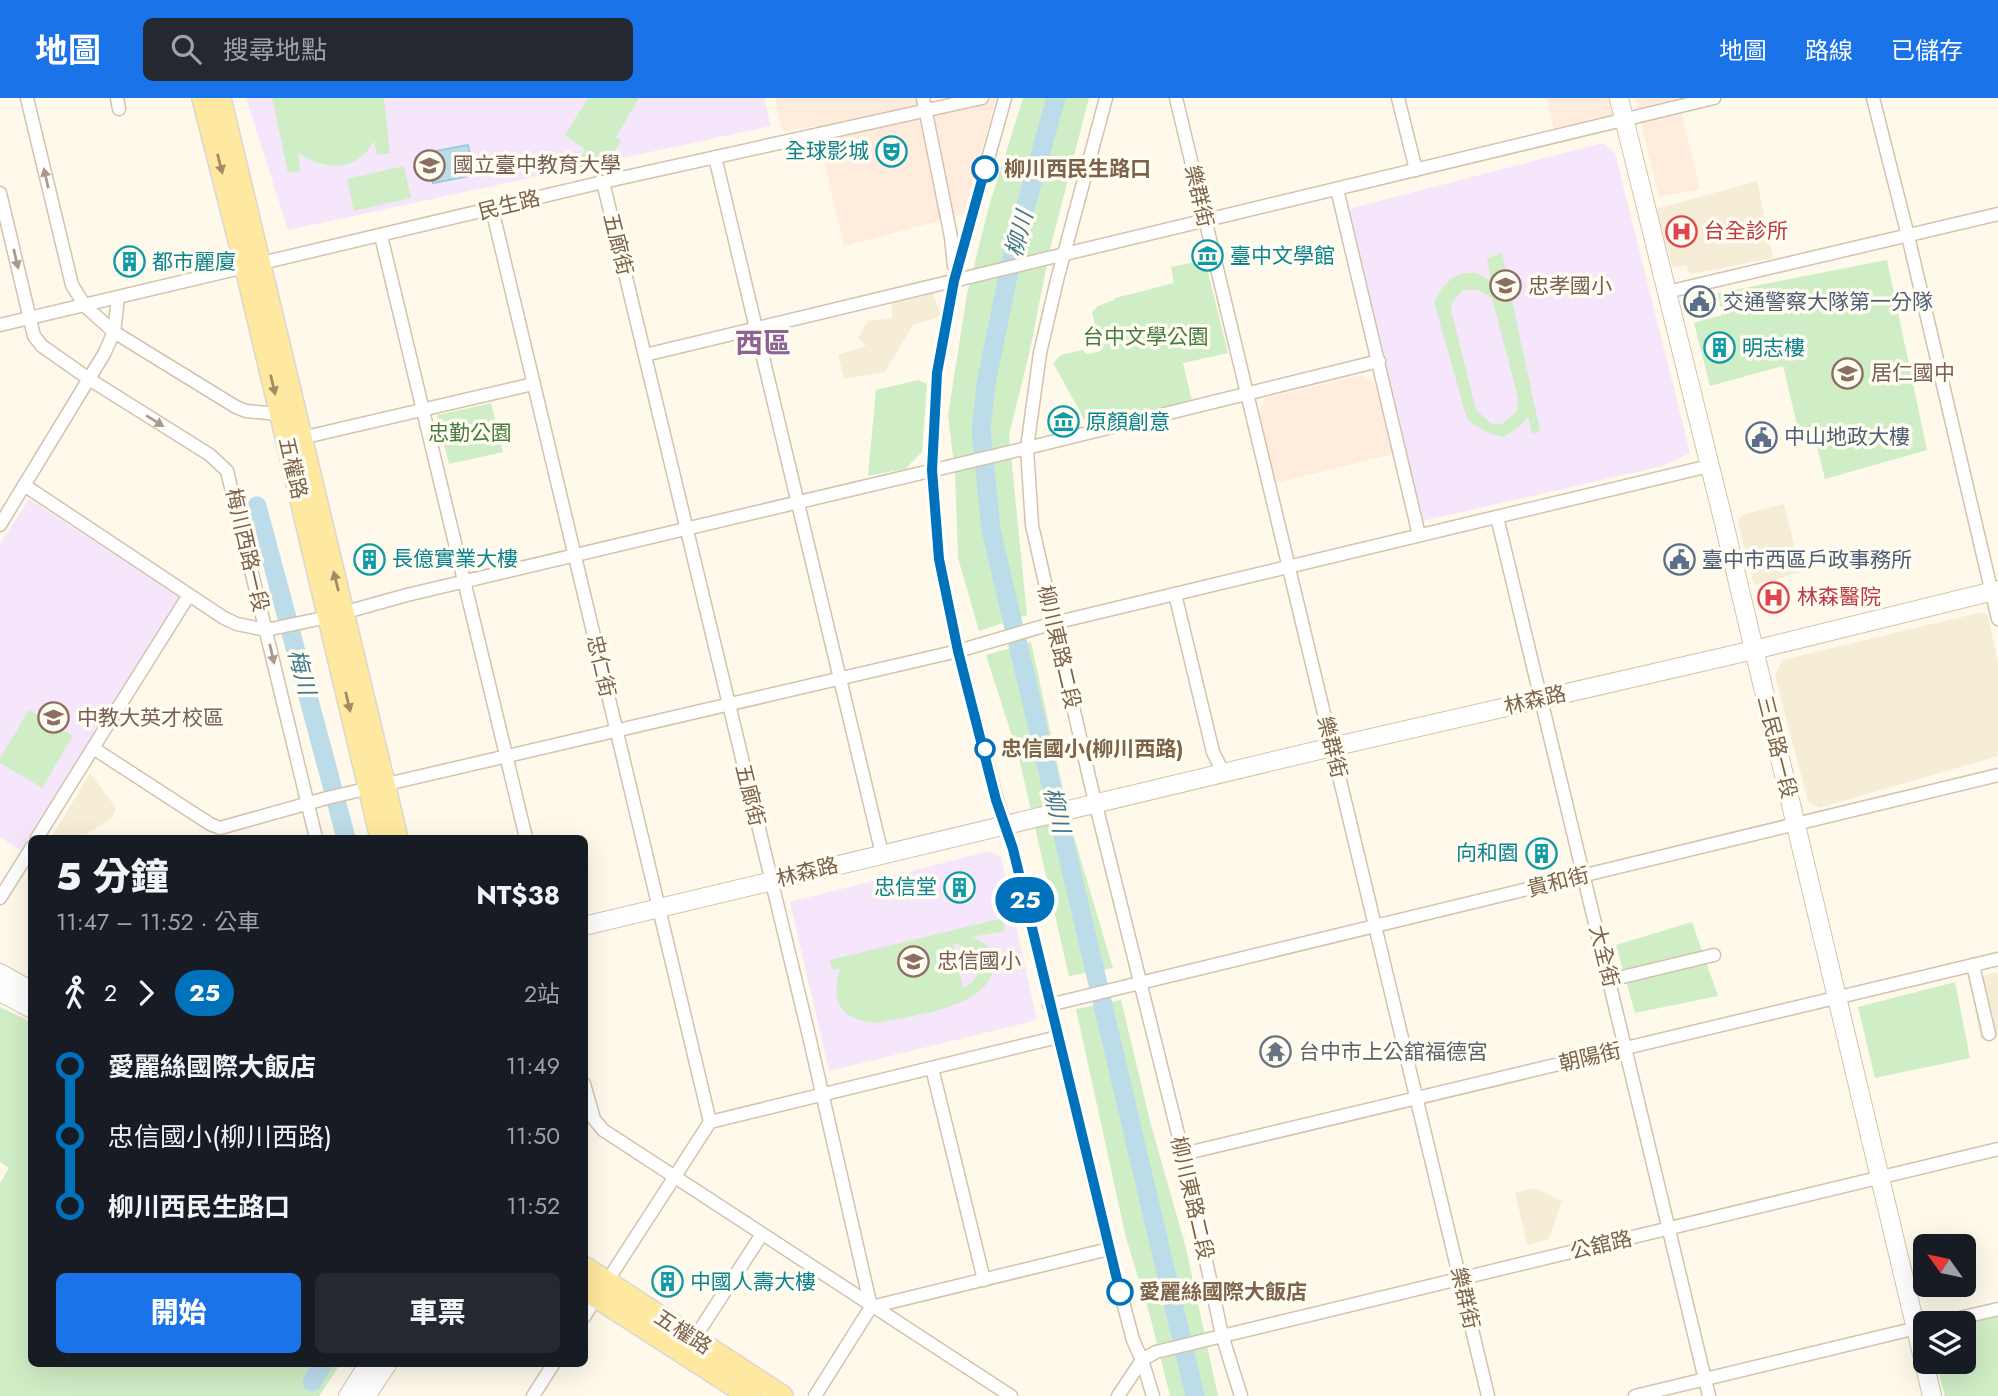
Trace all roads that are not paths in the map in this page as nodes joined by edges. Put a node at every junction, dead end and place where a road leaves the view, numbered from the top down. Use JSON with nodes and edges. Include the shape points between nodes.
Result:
{"nodes":[{"id":1,"x":27,"y":98,"type":"edge"},
{"id":2,"x":203,"y":98,"type":"edge"},
{"id":3,"x":220,"y":98,"type":"edge"},
{"id":4,"x":982,"y":98,"type":"edge"},
{"id":5,"x":1005,"y":98,"type":"edge"},
{"id":6,"x":1106,"y":98,"type":"edge"},
{"id":7,"x":1176,"y":98,"type":"edge"},
{"id":8,"x":1398,"y":98,"type":"edge"},
{"id":9,"x":1619,"y":98,"type":"edge"},
{"id":10,"x":1714,"y":98,"type":"edge"},
{"id":11,"x":1873,"y":98,"type":"edge"},
{"id":12,"x":924,"y":104,"type":"edge"},
{"id":13,"x":1624,"y":121,"type":"junction"},
{"id":14,"x":715,"y":157,"type":"junction"},
{"id":15,"x":1416,"y":170,"type":"junction"},
{"id":16,"x":603,"y":182,"type":"junction"},
{"id":17,"x":1337,"y":189,"type":"junction"},
{"id":18,"x":0,"y":193,"type":"edge"},
{"id":19,"x":492,"y":209,"type":"junction"},
{"id":20,"x":1998,"y":214,"type":"edge"},
{"id":21,"x":1205,"y":221,"type":"junction"},
{"id":22,"x":382,"y":236,"type":"junction"},
{"id":23,"x":1908,"y":236,"type":"junction"},
{"id":24,"x":1063,"y":255,"type":"junction"},
{"id":25,"x":253,"y":266,"type":"junction"},
{"id":26,"x":954,"y":281,"type":"junction"},
{"id":27,"x":1667,"y":292,"type":"junction"},
{"id":28,"x":118,"y":298,"type":"junction"},
{"id":29,"x":85,"y":306,"type":"junction"},
{"id":30,"x":30,"y":318,"type":"junction"},
{"id":31,"x":0,"y":325,"type":"edge"},
{"id":32,"x":755,"y":328,"type":"junction"},
{"id":33,"x":114,"y":332,"type":"junction"},
{"id":34,"x":645,"y":355,"type":"junction"},
{"id":35,"x":1379,"y":361,"type":"junction"},
{"id":36,"x":89,"y":379,"type":"junction"},
{"id":37,"x":533,"y":384,"type":"junction"},
{"id":38,"x":1246,"y":394,"type":"junction"},
{"id":39,"x":423,"y":410,"type":"junction"},
{"id":40,"x":280,"y":414,"type":"junction"},
{"id":41,"x":294,"y":439,"type":"junction"},
{"id":42,"x":1027,"y":448,"type":"junction"},
{"id":43,"x":1709,"y":466,"type":"junction"},
{"id":44,"x":932,"y":470,"type":"junction"},
{"id":45,"x":24,"y":485,"type":"junction"},
{"id":46,"x":797,"y":502,"type":"junction"},
{"id":47,"x":1497,"y":517,"type":"junction"},
{"id":48,"x":0,"y":525,"type":"edge"},
{"id":49,"x":686,"y":528,"type":"junction"},
{"id":50,"x":1419,"y":535,"type":"junction"},
{"id":51,"x":575,"y":555,"type":"junction"},
{"id":52,"x":1288,"y":567,"type":"junction"},
{"id":53,"x":464,"y":582,"type":"junction"},
{"id":54,"x":1995,"y":591,"type":"edge"},
{"id":55,"x":1175,"y":594,"type":"junction"},
{"id":56,"x":189,"y":595,"type":"junction"},
{"id":57,"x":336,"y":615,"type":"junction"},
{"id":58,"x":1998,"y":619,"type":"edge"},
{"id":59,"x":1054,"y":624,"type":"junction"},
{"id":60,"x":266,"y":630,"type":"junction"},
{"id":61,"x":1754,"y":650,"type":"junction"},
{"id":62,"x":958,"y":651,"type":"junction"},
{"id":63,"x":839,"y":678,"type":"junction"},
{"id":64,"x":1543,"y":698,"type":"junction"},
{"id":65,"x":728,"y":705,"type":"junction"},
{"id":66,"x":617,"y":732,"type":"junction"},
{"id":67,"x":1332,"y":747,"type":"junction"},
{"id":68,"x":93,"y":748,"type":"junction"},
{"id":69,"x":507,"y":757,"type":"junction"},
{"id":70,"x":1224,"y":774,"type":"junction"},
{"id":71,"x":1998,"y":775,"type":"edge"},
{"id":72,"x":377,"y":788,"type":"junction"},
{"id":73,"x":1096,"y":803,"type":"junction"},
{"id":74,"x":308,"y":804,"type":"junction"},
{"id":75,"x":1796,"y":825,"type":"junction"},
{"id":76,"x":1006,"y":826,"type":"junction"},
{"id":77,"x":39,"y":835,"type":"edge"},
{"id":78,"x":315,"y":835,"type":"edge"},
{"id":79,"x":381,"y":835,"type":"edge"},
{"id":80,"x":396,"y":835,"type":"edge"},
{"id":81,"x":525,"y":835,"type":"edge"},
{"id":82,"x":28,"y":853,"type":"edge"},
{"id":83,"x":882,"y":855,"type":"junction"},
{"id":84,"x":1584,"y":875,"type":"junction"},
{"id":85,"x":771,"y":881,"type":"junction"},
{"id":86,"x":0,"y":898,"type":"edge"},
{"id":87,"x":660,"y":908,"type":"junction"},
{"id":88,"x":588,"y":925,"type":"edge"},
{"id":89,"x":1375,"y":926,"type":"junction"},
{"id":90,"x":1714,"y":955,"type":"dead end"},
{"id":91,"x":1998,"y":959,"type":"edge"},
{"id":92,"x":1973,"y":965,"type":"junction"},
{"id":93,"x":0,"y":972,"type":"edge"},
{"id":94,"x":1610,"y":980,"type":"junction"},
{"id":95,"x":1139,"y":983,"type":"junction"},
{"id":96,"x":28,"y":989,"type":"edge"},
{"id":97,"x":0,"y":992,"type":"edge"},
{"id":98,"x":1837,"y":998,"type":"junction"},
{"id":99,"x":1049,"y":1004,"type":"junction"},
{"id":100,"x":28,"y":1007,"type":"edge"},
{"id":101,"x":1989,"y":1034,"type":"dead end"},
{"id":102,"x":1058,"y":1037,"type":"junction"},
{"id":103,"x":1626,"y":1048,"type":"junction"},
{"id":104,"x":932,"y":1068,"type":"junction"},
{"id":105,"x":823,"y":1094,"type":"junction"},
{"id":106,"x":588,"y":1098,"type":"edge"},
{"id":107,"x":1417,"y":1099,"type":"junction"},
{"id":108,"x":710,"y":1122,"type":"junction"},
{"id":109,"x":1998,"y":1149,"type":"edge"},
{"id":110,"x":1182,"y":1154,"type":"junction"},
{"id":111,"x":675,"y":1178,"type":"junction"},
{"id":112,"x":1880,"y":1179,"type":"junction"},
{"id":113,"x":1669,"y":1228,"type":"junction"},
{"id":114,"x":762,"y":1234,"type":"junction"},
{"id":115,"x":1109,"y":1249,"type":"junction"},
{"id":116,"x":1460,"y":1279,"type":"junction"},
{"id":117,"x":984,"y":1280,"type":"junction"},
{"id":118,"x":596,"y":1290,"type":"edge"},
{"id":119,"x":871,"y":1307,"type":"junction"},
{"id":120,"x":588,"y":1308,"type":"edge"},
{"id":121,"x":1998,"y":1309,"type":"edge"},
{"id":122,"x":1917,"y":1311,"type":"edge"},
{"id":123,"x":1976,"y":1314,"type":"edge"},
{"id":124,"x":1913,"y":1329,"type":"edge"},
{"id":125,"x":1222,"y":1335,"type":"junction"},
{"id":126,"x":694,"y":1339,"type":"junction"},
{"id":127,"x":1142,"y":1360,"type":"junction"},
{"id":128,"x":366,"y":1367,"type":"edge"},
{"id":129,"x":385,"y":1367,"type":"edge"},
{"id":130,"x":551,"y":1367,"type":"edge"},
{"id":131,"x":1928,"y":1374,"type":"edge"},
{"id":132,"x":1705,"y":1380,"type":"junction"},
{"id":133,"x":348,"y":1396,"type":"edge"},
{"id":134,"x":366,"y":1396,"type":"edge"},
{"id":135,"x":533,"y":1396,"type":"edge"},
{"id":136,"x":750,"y":1396,"type":"edge"},
{"id":137,"x":782,"y":1396,"type":"edge"},
{"id":138,"x":815,"y":1396,"type":"edge"},
{"id":139,"x":1011,"y":1396,"type":"edge"},
{"id":140,"x":1118,"y":1396,"type":"edge"},
{"id":141,"x":1153,"y":1396,"type":"edge"},
{"id":142,"x":1241,"y":1396,"type":"edge"},
{"id":143,"x":1488,"y":1396,"type":"edge"},
{"id":144,"x":1635,"y":1396,"type":"edge"},
{"id":145,"x":1709,"y":1396,"type":"edge"},
{"id":146,"x":1932,"y":1396,"type":"edge"}],
"edges":[{"from":29,"to":1,"type":"street","one_way":true,"via":[[72,285]]},
{"from":2,"to":25,"type":"main road","name":"五權路","one_way":true},
{"from":3,"to":25,"type":"main road","name":"五權路"},
{"from":4,"to":12,"type":"street","name":"民生路"},
{"from":5,"to":26,"type":"street"},
{"from":6,"to":24,"type":"street","name":"柳川東路二段"},
{"from":7,"to":21,"type":"street","name":"樂群街"},
{"from":8,"to":15,"type":"street"},
{"from":9,"to":13,"type":"main road","name":"三民路一段"},
{"from":10,"to":13,"type":"street"},
{"from":11,"to":23,"type":"street"},
{"from":12,"to":14,"type":"street","name":"民生路"},
{"from":12,"to":26,"type":"street","via":[[955,259]]},
{"from":13,"to":15,"type":"street"},
{"from":13,"to":27,"type":"main road","name":"三民路一段"},
{"from":14,"to":16,"type":"street","name":"民生路"},
{"from":14,"to":32,"type":"street"},
{"from":15,"to":17,"type":"street"},
{"from":16,"to":19,"type":"street","name":"民生路"},
{"from":16,"to":34,"type":"street","name":"五廊街"},
{"from":17,"to":21,"type":"street"},
{"from":17,"to":35,"type":"street"},
{"from":18,"to":30,"type":"street","name":"梅川西路一段","one_way":true},
{"from":19,"to":22,"type":"street","name":"民生路"},
{"from":19,"to":37,"type":"street","name":"忠仁街"},
{"from":20,"to":23,"type":"street"},
{"from":21,"to":24,"type":"street"},
{"from":21,"to":38,"type":"street","name":"樂群街"},
{"from":22,"to":25,"type":"street","name":"民生路"},
{"from":22,"to":39,"type":"street"},
{"from":23,"to":27,"type":"street"},
{"from":23,"to":54,"type":"street"},
{"from":24,"to":26,"type":"street"},
{"from":24,"to":42,"type":"street","name":"柳川東路二段","via":[[1040,353]]},
{"from":25,"to":28,"type":"street","name":"民生路"},
{"from":25,"to":40,"type":"main road","name":"五權路","one_way":true},
{"from":25,"to":41,"type":"main road","name":"五權路"},
{"from":26,"to":32,"type":"street"},
{"from":26,"to":44,"type":"street","via":[[937,373]]},
{"from":27,"to":43,"type":"main road","name":"三民路一段"},
{"from":28,"to":29,"type":"street","name":"民生路"},
{"from":28,"to":33,"type":"street"},
{"from":29,"to":30,"type":"street","name":"民生路"},
{"from":29,"to":33,"type":"street"},
{"from":30,"to":31,"type":"street","name":"民生路"},
{"from":30,"to":36,"type":"street","name":"梅川西路一段","via":[[42,346]]},
{"from":32,"to":34,"type":"street"},
{"from":32,"to":46,"type":"street"},
{"from":33,"to":36,"type":"street"},
{"from":33,"to":40,"type":"street","via":[[236,407]]},
{"from":34,"to":49,"type":"street","name":"五廊街"},
{"from":35,"to":38,"type":"street"},
{"from":35,"to":50,"type":"street"},
{"from":36,"to":45,"type":"street"},
{"from":36,"to":60,"type":"street","name":"梅川西路一段","one_way":true,"via":[[210,455],[227,471]]},
{"from":37,"to":39,"type":"street"},
{"from":37,"to":51,"type":"street","name":"忠仁街"},
{"from":38,"to":42,"type":"street"},
{"from":38,"to":52,"type":"street","name":"樂群街"},
{"from":39,"to":41,"type":"street"},
{"from":39,"to":53,"type":"street"},
{"from":40,"to":41,"type":"main road","name":"五權路"},
{"from":41,"to":57,"type":"main road","name":"五權路"},
{"from":42,"to":44,"type":"street"},
{"from":42,"to":59,"type":"street","name":"柳川東路二段","via":[[1032,524]]},
{"from":43,"to":47,"type":"street"},
{"from":43,"to":61,"type":"main road","name":"三民路一段"},
{"from":44,"to":46,"type":"street"},
{"from":44,"to":62,"type":"street","via":[[939,559]]},
{"from":45,"to":48,"type":"street"},
{"from":45,"to":56,"type":"street"},
{"from":46,"to":49,"type":"street"},
{"from":46,"to":63,"type":"street"},
{"from":47,"to":50,"type":"street"},
{"from":47,"to":64,"type":"street","name":"大全街"},
{"from":49,"to":51,"type":"street"},
{"from":49,"to":65,"type":"street","name":"五廊街"},
{"from":50,"to":52,"type":"street"},
{"from":51,"to":53,"type":"street"},
{"from":51,"to":66,"type":"street","name":"忠仁街"},
{"from":52,"to":55,"type":"street"},
{"from":52,"to":67,"type":"street","name":"樂群街"},
{"from":53,"to":57,"type":"street"},
{"from":53,"to":69,"type":"street"},
{"from":54,"to":58,"type":"street"},
{"from":54,"to":61,"type":"main road","name":"林森路"},
{"from":55,"to":59,"type":"street"},
{"from":55,"to":70,"type":"street","via":[[1213,752]]},
{"from":56,"to":60,"type":"street","via":[[237,624]]},
{"from":56,"to":68,"type":"street"},
{"from":57,"to":60,"type":"street"},
{"from":57,"to":72,"type":"main road","name":"五權路"},
{"from":59,"to":62,"type":"street"},
{"from":59,"to":73,"type":"street","name":"柳川東路二段"},
{"from":60,"to":74,"type":"street","name":"梅川西路一段","one_way":true},
{"from":61,"to":64,"type":"main road","name":"林森路"},
{"from":61,"to":75,"type":"main road","name":"三民路一段"},
{"from":62,"to":63,"type":"street"},
{"from":62,"to":76,"type":"street"},
{"from":63,"to":65,"type":"street"},
{"from":63,"to":83,"type":"street"},
{"from":64,"to":67,"type":"main road","name":"林森路"},
{"from":64,"to":84,"type":"street","name":"大全街"},
{"from":65,"to":66,"type":"street"},
{"from":65,"to":85,"type":"street","name":"五廊街"},
{"from":66,"to":69,"type":"street"},
{"from":66,"to":87,"type":"street","name":"忠仁街"},
{"from":67,"to":70,"type":"main road","name":"林森路"},
{"from":67,"to":89,"type":"street","name":"樂群街"},
{"from":68,"to":74,"type":"street","via":[[219,828]]},
{"from":68,"to":77,"type":"street"},
{"from":69,"to":72,"type":"street"},
{"from":69,"to":81,"type":"street"},
{"from":70,"to":73,"type":"main road","name":"林森路"},
{"from":71,"to":75,"type":"street","name":"貴和街"},
{"from":72,"to":74,"type":"street"},
{"from":72,"to":79,"type":"main road","name":"五權路"},
{"from":72,"to":80,"type":"main road","name":"五權路"},
{"from":73,"to":76,"type":"main road","name":"林森路"},
{"from":73,"to":95,"type":"street","name":"柳川東路二段"},
{"from":74,"to":78,"type":"street","name":"梅川西路一段"},
{"from":75,"to":84,"type":"street","name":"貴和街"},
{"from":75,"to":98,"type":"main road","name":"三民路一段"},
{"from":76,"to":83,"type":"main road","name":"林森路"},
{"from":76,"to":99,"type":"street"},
{"from":82,"to":86,"type":"street"},
{"from":83,"to":85,"type":"main road","name":"林森路"},
{"from":84,"to":89,"type":"street","name":"貴和街"},
{"from":84,"to":94,"type":"street","name":"大全街"},
{"from":85,"to":87,"type":"main road","name":"林森路"},
{"from":85,"to":105,"type":"street","name":"五廊街"},
{"from":87,"to":88,"type":"main road","name":"林森路"},
{"from":87,"to":108,"type":"street","name":"忠仁街"},
{"from":89,"to":95,"type":"street","name":"貴和街"},
{"from":89,"to":107,"type":"street","name":"樂群街"},
{"from":90,"to":94,"type":"street"},
{"from":91,"to":92,"type":"street","name":"朝陽街"},
{"from":92,"to":98,"type":"street","name":"朝陽街"},
{"from":92,"to":101,"type":"street"},
{"from":93,"to":96,"type":"main road"},
{"from":94,"to":103,"type":"street","name":"大全街"},
{"from":95,"to":99,"type":"street","name":"貴和街"},
{"from":95,"to":110,"type":"street","name":"柳川東路二段"},
{"from":97,"to":100,"type":"main road"},
{"from":98,"to":103,"type":"street","name":"朝陽街"},
{"from":98,"to":112,"type":"main road","name":"三民路一段"},
{"from":99,"to":102,"type":"street"},
{"from":102,"to":104,"type":"street"},
{"from":102,"to":115,"type":"street"},
{"from":103,"to":107,"type":"street","name":"朝陽街"},
{"from":103,"to":113,"type":"street","name":"大全街"},
{"from":104,"to":105,"type":"street"},
{"from":104,"to":117,"type":"street"},
{"from":105,"to":108,"type":"street"},
{"from":105,"to":119,"type":"street","name":"五廊街"},
{"from":106,"to":111,"type":"street","via":[[598,1126]]},
{"from":107,"to":110,"type":"street","name":"朝陽街"},
{"from":107,"to":116,"type":"street","name":"樂群街"},
{"from":108,"to":111,"type":"street"},
{"from":109,"to":112,"type":"street","name":"公舘路"},
{"from":110,"to":125,"type":"street","name":"柳川東路二段"},
{"from":111,"to":114,"type":"street"},
{"from":111,"to":118,"type":"street"},
{"from":112,"to":113,"type":"street","name":"公舘路"},
{"from":112,"to":122,"type":"main road","name":"三民路一段"},
{"from":113,"to":116,"type":"street","name":"公舘路"},
{"from":113,"to":132,"type":"street","name":"大全街"},
{"from":114,"to":119,"type":"street"},
{"from":114,"to":126,"type":"street"},
{"from":115,"to":117,"type":"street"},
{"from":115,"to":127,"type":"street"},
{"from":116,"to":125,"type":"street","name":"公舘路"},
{"from":116,"to":143,"type":"street","name":"樂群街"},
{"from":117,"to":119,"type":"street"},
{"from":118,"to":120,"type":"street"},
{"from":118,"to":126,"type":"main road","name":"五權路"},
{"from":118,"to":136,"type":"main road","name":"五權路"},
{"from":119,"to":138,"type":"street"},
{"from":119,"to":139,"type":"street"},
{"from":121,"to":123,"type":"street"},
{"from":124,"to":132,"type":"street"},
{"from":125,"to":127,"type":"street","name":"公舘路"},
{"from":125,"to":142,"type":"street","name":"柳川東路二段"},
{"from":126,"to":137,"type":"main road","name":"五權路"},
{"from":127,"to":140,"type":"street"},
{"from":127,"to":141,"type":"street"},
{"from":128,"to":133,"type":"main road"},
{"from":129,"to":134,"type":"main road"},
{"from":130,"to":135,"type":"street"},
{"from":131,"to":146,"type":"main road","name":"三民路一段"},
{"from":132,"to":144,"type":"street"},
{"from":132,"to":145,"type":"street","name":"大全街"}]}
